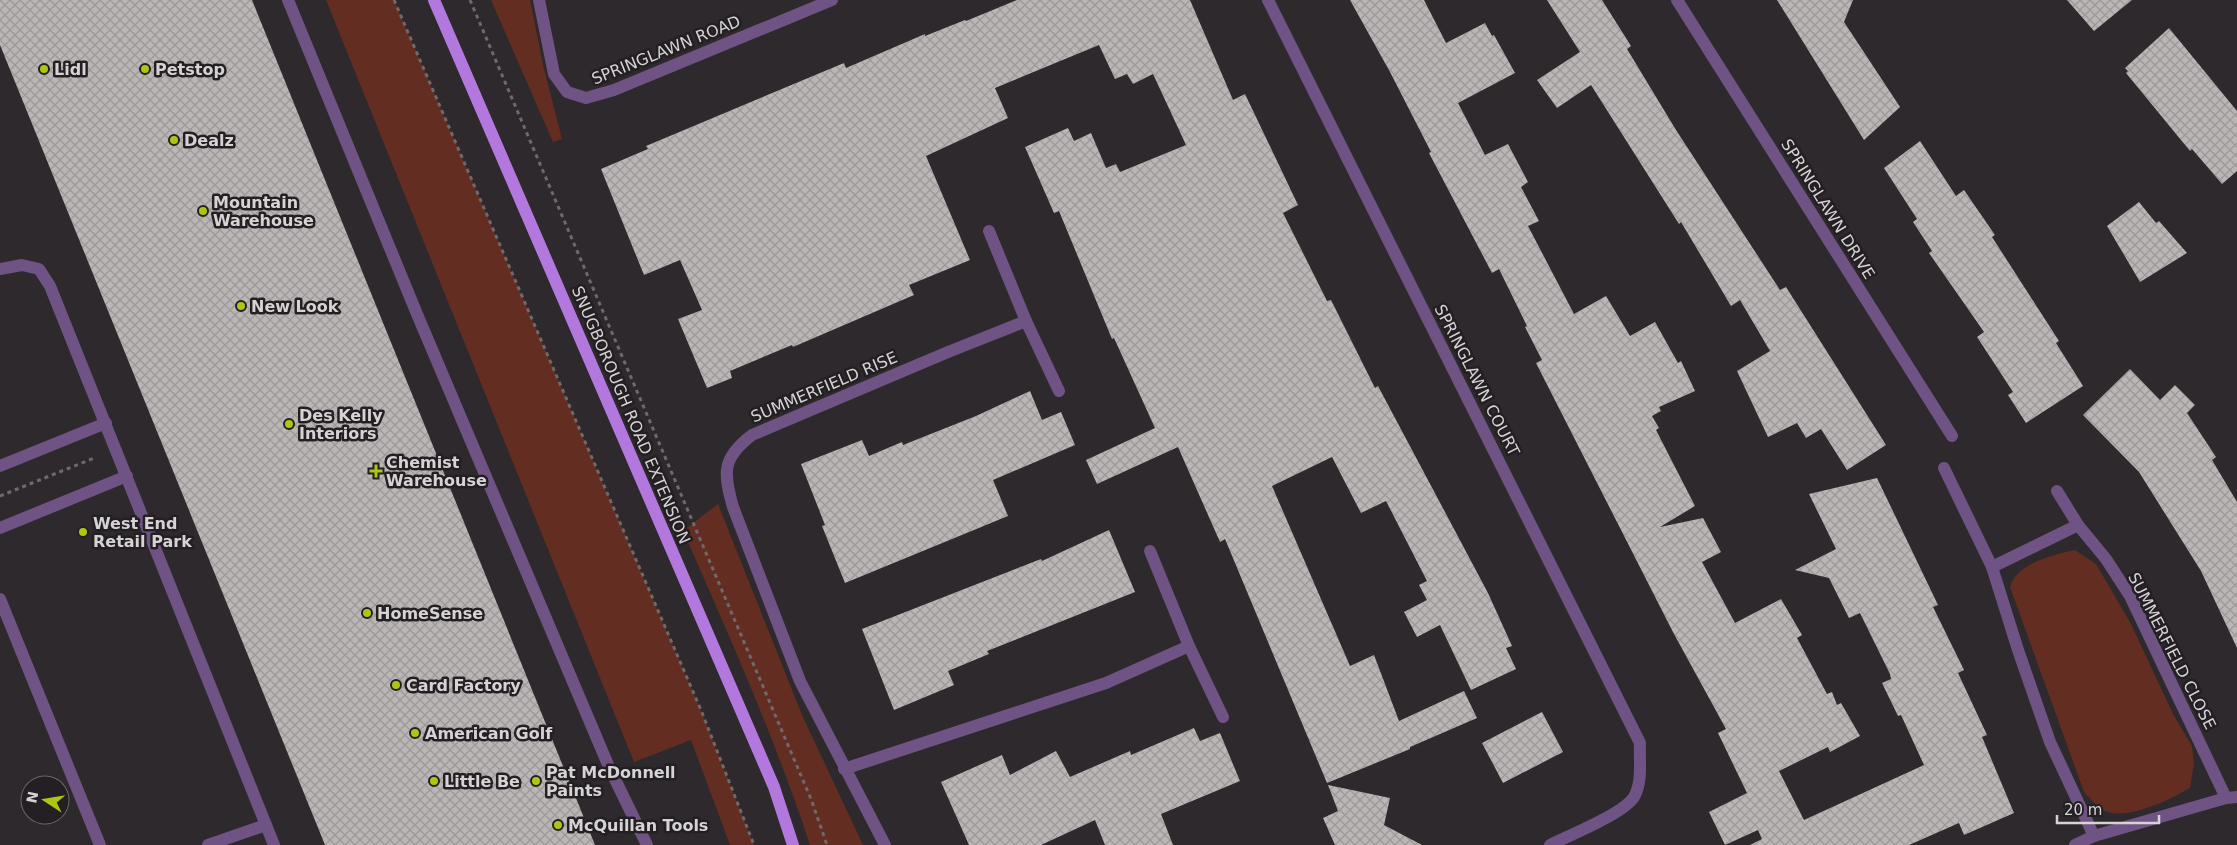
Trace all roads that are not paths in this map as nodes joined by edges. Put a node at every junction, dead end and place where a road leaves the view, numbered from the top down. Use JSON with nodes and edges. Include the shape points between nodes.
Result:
{"nodes":[{"id":1,"x":288,"y":0,"type":"edge"},
{"id":2,"x":434,"y":0,"type":"edge"},
{"id":3,"x":540,"y":0,"type":"edge"},
{"id":4,"x":832,"y":0,"type":"edge"},
{"id":5,"x":1268,"y":0,"type":"edge"},
{"id":6,"x":1677,"y":0,"type":"edge"},
{"id":7,"x":989,"y":231,"type":"dead end"},
{"id":8,"x":0,"y":269,"type":"edge"},
{"id":9,"x":1026,"y":321,"type":"junction"},
{"id":10,"x":1059,"y":391,"type":"dead end"},
{"id":11,"x":106,"y":423,"type":"junction"},
{"id":12,"x":1952,"y":436,"type":"dead end"},
{"id":13,"x":0,"y":466,"type":"edge"},
{"id":14,"x":1944,"y":468,"type":"dead end"},
{"id":15,"x":127,"y":476,"type":"junction"},
{"id":16,"x":2057,"y":492,"type":"dead end"},
{"id":17,"x":2078,"y":525,"type":"junction"},
{"id":18,"x":0,"y":528,"type":"edge"},
{"id":19,"x":1150,"y":551,"type":"dead end"},
{"id":20,"x":1992,"y":567,"type":"junction"},
{"id":21,"x":0,"y":599,"type":"edge"},
{"id":22,"x":1189,"y":646,"type":"junction"},
{"id":23,"x":1223,"y":717,"type":"dead end"},
{"id":24,"x":844,"y":769,"type":"junction"},
{"id":25,"x":2232,"y":797,"type":"edge"},
{"id":26,"x":266,"y":825,"type":"junction"},
{"id":27,"x":2094,"y":836,"type":"junction"},
{"id":28,"x":100,"y":845,"type":"edge"},
{"id":29,"x":208,"y":845,"type":"edge"},
{"id":30,"x":274,"y":845,"type":"edge"},
{"id":31,"x":647,"y":845,"type":"edge"},
{"id":32,"x":793,"y":845,"type":"edge"},
{"id":33,"x":885,"y":845,"type":"edge"},
{"id":34,"x":1550,"y":845,"type":"edge"},
{"id":35,"x":2075,"y":845,"type":"edge"}],
"edges":[{"from":1,"to":31,"type":"street","via":[[420,323],[601,749]]},
{"from":2,"to":32,"type":"main road","name":"SNUGBOROUGH ROAD EXTENSION","via":[[774,787]]},
{"from":3,"to":4,"type":"street","name":"SPRINGLAWN ROAD","via":[[554,74],[567,92],[586,98],[605,94]]},
{"from":5,"to":34,"type":"street","name":"SPRINGLAWN COURT","via":[[1640,743],[1639,779],[1634,797],[1620,810]]},
{"from":6,"to":12,"type":"street","name":"SPRINGLAWN DRIVE"},
{"from":7,"to":9,"type":"street"},
{"from":8,"to":11,"type":"street","via":[[22,265],[39,269],[50,286]]},
{"from":9,"to":10,"type":"street"},
{"from":9,"to":24,"type":"street","name":"SUMMERFIELD RISE","via":[[752,435],[735,449],[727,466],[726,484],[744,537],[800,681]]},
{"from":11,"to":13,"type":"street"},
{"from":11,"to":15,"type":"street"},
{"from":14,"to":20,"type":"street"},
{"from":15,"to":18,"type":"street"},
{"from":15,"to":26,"type":"street"},
{"from":16,"to":17,"type":"street","name":"SUMMERFIELD CLOSE"},
{"from":17,"to":20,"type":"street"},
{"from":17,"to":25,"type":"street","name":"SUMMERFIELD CLOSE","via":[[2130,596]]},
{"from":19,"to":22,"type":"street"},
{"from":20,"to":27,"type":"street","via":[[2050,742]]},
{"from":21,"to":28,"type":"street"},
{"from":22,"to":23,"type":"street"},
{"from":22,"to":24,"type":"street","via":[[1106,683]]},
{"from":24,"to":33,"type":"street","name":"SUMMERFIELD RISE"},
{"from":25,"to":27,"type":"street"},
{"from":26,"to":29,"type":"street"},
{"from":26,"to":30,"type":"street"},
{"from":27,"to":35,"type":"street"}]}
